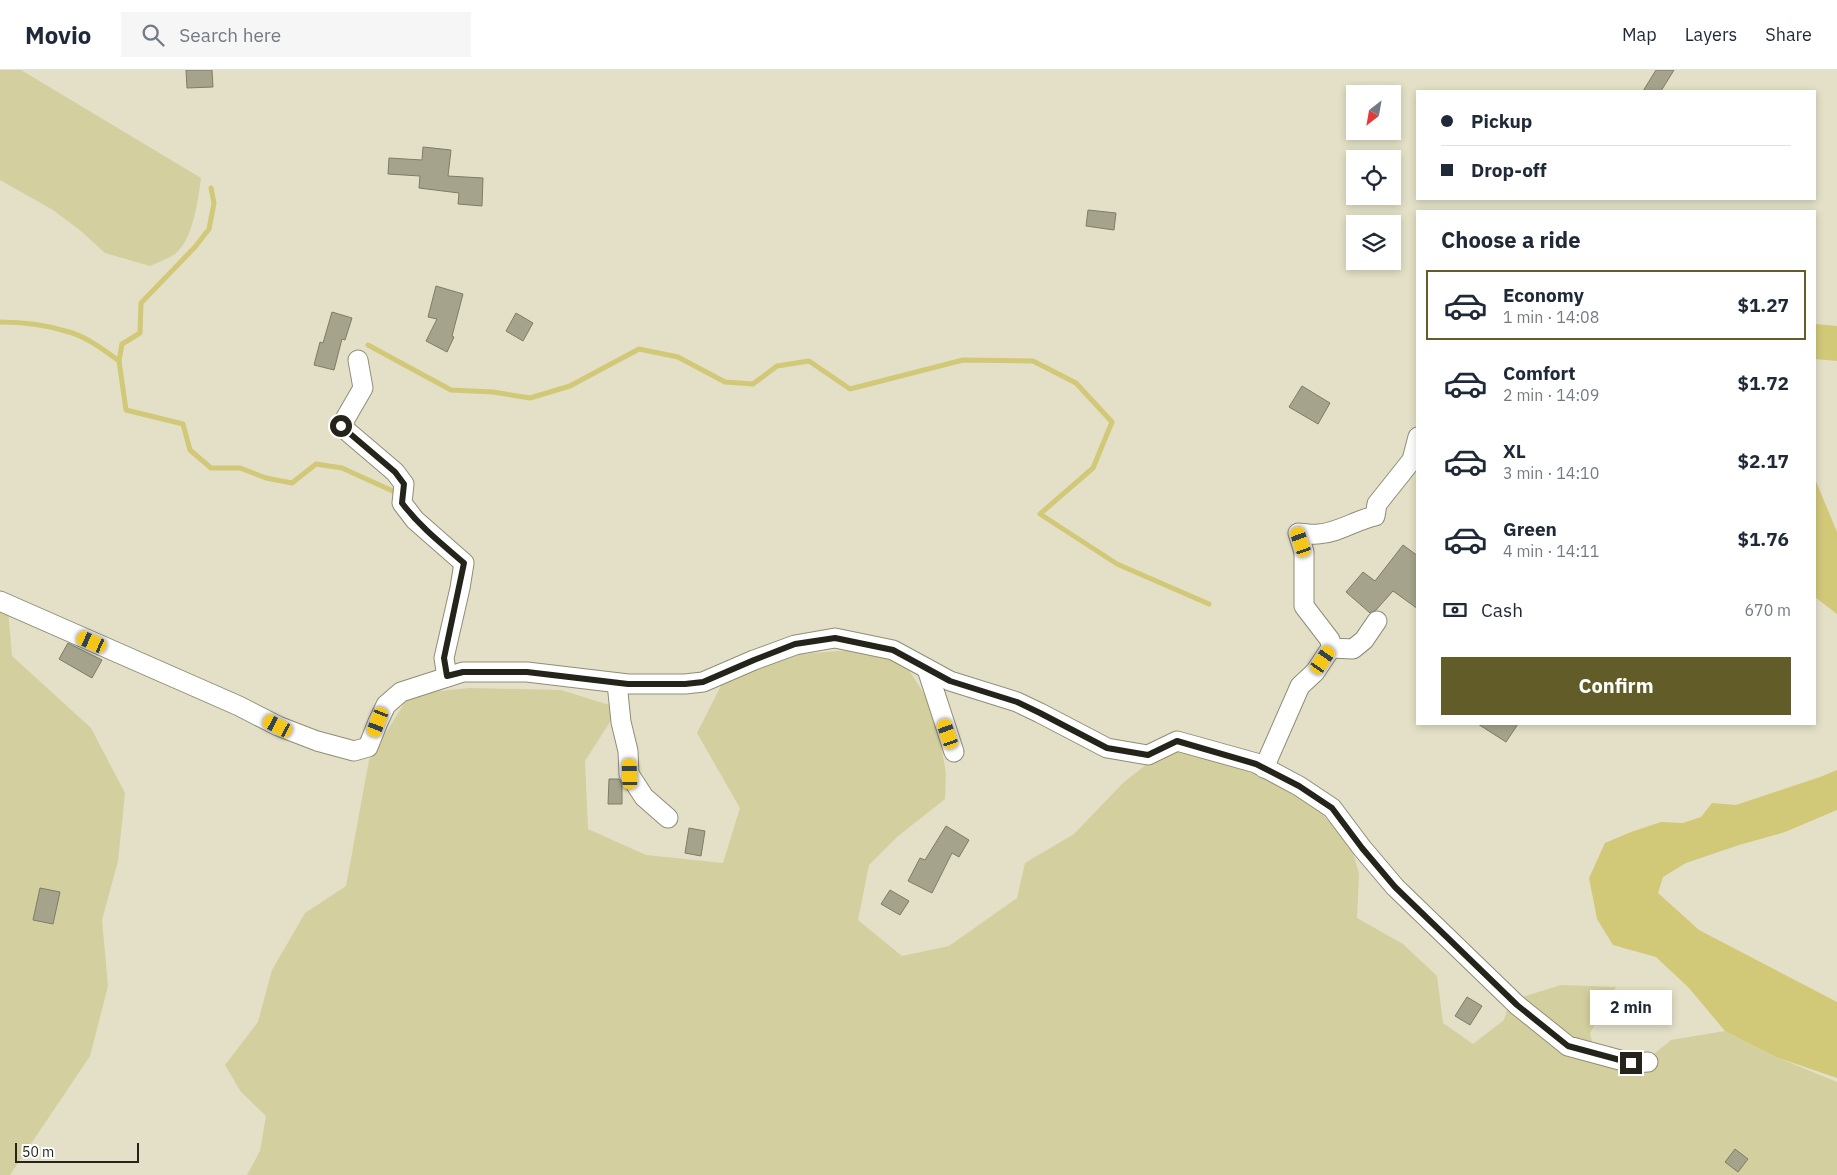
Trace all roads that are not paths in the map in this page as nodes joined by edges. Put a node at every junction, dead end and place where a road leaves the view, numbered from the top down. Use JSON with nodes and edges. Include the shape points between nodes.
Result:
{"nodes":[{"id":1,"x":358,"y":360,"type":"dead end"},
{"id":2,"x":1416,"y":445,"type":"edge"},
{"id":3,"x":0,"y":601,"type":"edge"},
{"id":4,"x":1377,"y":621,"type":"dead end"},
{"id":5,"x":1331,"y":648,"type":"junction"},
{"id":6,"x":927,"y":669,"type":"junction"},
{"id":7,"x":447,"y":676,"type":"junction"},
{"id":8,"x":617,"y":683,"type":"junction"},
{"id":9,"x":954,"y":752,"type":"dead end"},
{"id":10,"x":1264,"y":768,"type":"junction"},
{"id":11,"x":668,"y":818,"type":"dead end"},
{"id":12,"x":1648,"y":1062,"type":"dead end"}],
"edges":[{"from":1,"to":7,"type":"street","via":[[363,388],[341,426],[395,472],[404,484],[402,503],[415,520],[464,563],[444,658]]},
{"from":2,"to":5,"type":"street","via":[[1412,460],[1377,504],[1375,516],[1318,534],[1298,533],[1304,552],[1304,606],[1330,640]]},
{"from":3,"to":7,"type":"street","via":[[278,726],[354,751],[368,747],[386,705],[401,692]]},
{"from":4,"to":5,"type":"street","via":[[1364,640],[1352,648]]},
{"from":5,"to":10,"type":"street","via":[[1315,672],[1300,686]]},
{"from":6,"to":8,"type":"street","via":[[893,650],[835,638],[795,644],[703,682]]},
{"from":6,"to":9,"type":"street"},
{"from":6,"to":10,"type":"street","via":[[950,681],[1017,702],[1107,748],[1148,755],[1177,741]]},
{"from":7,"to":8,"type":"street","via":[[463,672],[527,672]]},
{"from":8,"to":11,"type":"street","via":[[630,774],[644,797]]},
{"from":10,"to":12,"type":"street","via":[[1332,808],[1395,887],[1517,1005],[1568,1046],[1631,1063]]}]}
